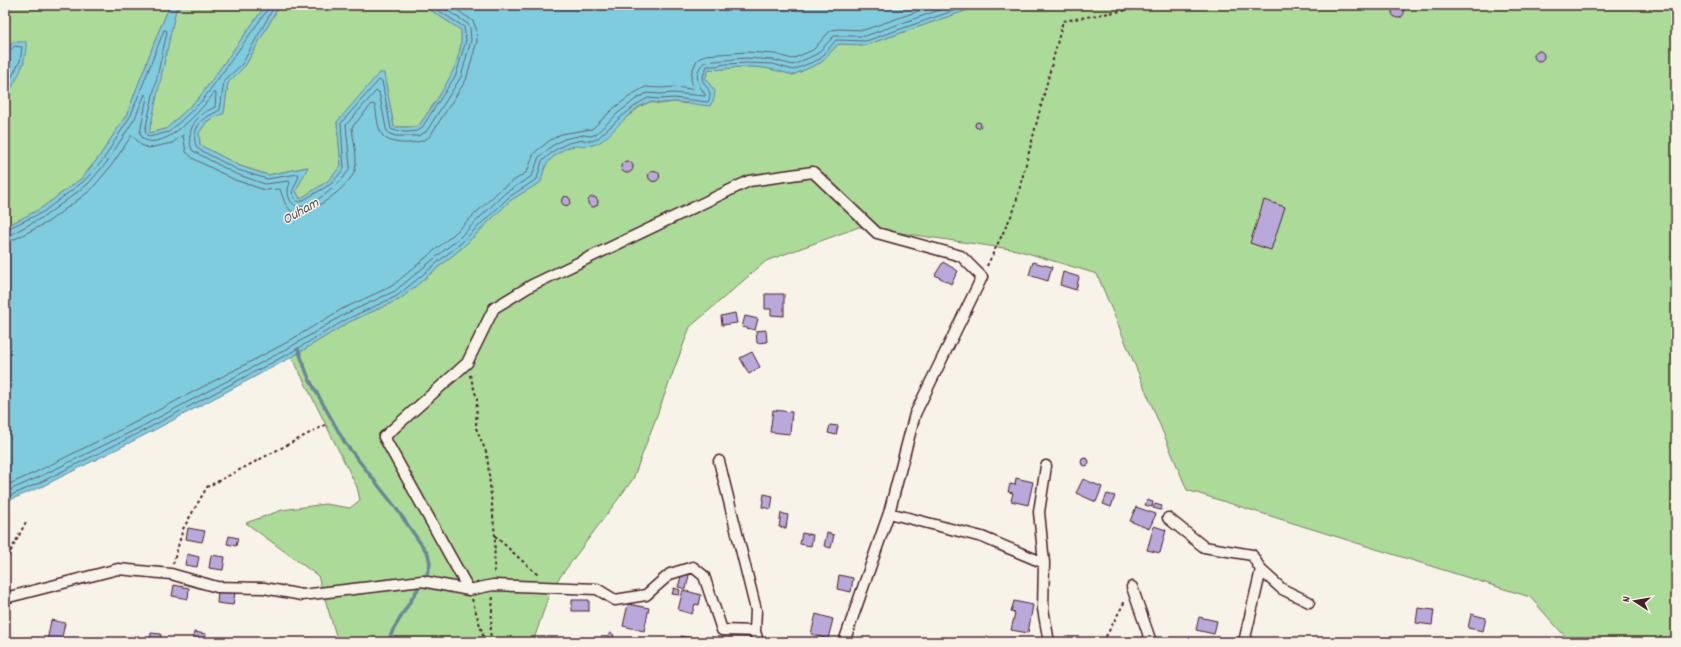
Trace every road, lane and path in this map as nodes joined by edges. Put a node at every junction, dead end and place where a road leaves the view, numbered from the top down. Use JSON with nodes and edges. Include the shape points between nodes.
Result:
{"nodes":[{"id":1,"x":1157,"y":5,"type":"edge"},
{"id":2,"x":1614,"y":5,"type":"edge"},
{"id":3,"x":1622,"y":7,"type":"dead end"},
{"id":4,"x":982,"y":277,"type":"junction"},
{"id":5,"x":467,"y":363,"type":"junction"},
{"id":6,"x":326,"y":425,"type":"dead end"},
{"id":7,"x":719,"y":461,"type":"dead end"},
{"id":8,"x":1046,"y":466,"type":"dead end"},
{"id":9,"x":888,"y":513,"type":"junction"},
{"id":10,"x":1168,"y":518,"type":"dead end"},
{"id":11,"x":26,"y":522,"type":"dead end"},
{"id":12,"x":495,"y":536,"type":"junction"},
{"id":13,"x":5,"y":562,"type":"edge"},
{"id":14,"x":1044,"y":563,"type":"junction"},
{"id":15,"x":1261,"y":570,"type":"junction"},
{"id":16,"x":171,"y":574,"type":"junction"},
{"id":17,"x":493,"y":585,"type":"junction"},
{"id":18,"x":546,"y":587,"type":"junction"},
{"id":19,"x":1132,"y":587,"type":"joint"},
{"id":20,"x":469,"y":590,"type":"junction"},
{"id":21,"x":5,"y":598,"type":"edge"},
{"id":22,"x":1309,"y":602,"type":"dead end"},
{"id":23,"x":755,"y":631,"type":"junction"},
{"id":24,"x":485,"y":642,"type":"edge"},
{"id":25,"x":490,"y":642,"type":"edge"},
{"id":26,"x":758,"y":642,"type":"edge"},
{"id":27,"x":844,"y":642,"type":"edge"},
{"id":28,"x":1049,"y":642,"type":"edge"},
{"id":29,"x":1103,"y":642,"type":"edge"},
{"id":30,"x":1151,"y":642,"type":"edge"},
{"id":31,"x":1244,"y":642,"type":"edge"}],
"edges":[{"from":1,"to":4,"type":"path","via":[[1063,21],[1014,210]]},
{"from":2,"to":3,"type":"path"},
{"from":4,"to":5,"type":"street","via":[[961,256],[877,233],[813,172],[749,181],[532,285],[494,308]]},
{"from":4,"to":9,"type":"street","via":[[915,414]]},
{"from":5,"to":12,"type":"path","via":[[477,399],[476,428],[487,454]]},
{"from":5,"to":20,"type":"street","via":[[384,437]]},
{"from":6,"to":16,"type":"path","via":[[207,487],[182,530]]},
{"from":7,"to":23,"type":"street","via":[[756,610]]},
{"from":8,"to":14,"type":"street","via":[[1039,512]]},
{"from":9,"to":14,"type":"street","via":[[982,537]]},
{"from":9,"to":27,"type":"street"},
{"from":10,"to":15,"type":"street","via":[[1204,547],[1252,555]]},
{"from":11,"to":13,"type":"path"},
{"from":12,"to":17,"type":"path"},
{"from":12,"to":18,"type":"path","via":[[537,574]]},
{"from":14,"to":28,"type":"street","via":[[1043,609]]},
{"from":15,"to":22,"type":"street","via":[[1282,589]]},
{"from":15,"to":31,"type":"street"},
{"from":16,"to":20,"type":"street","via":[[218,587],[264,588],[302,595],[422,581]]},
{"from":16,"to":21,"type":"street","via":[[118,569]]},
{"from":17,"to":18,"type":"street"},
{"from":17,"to":20,"type":"street"},
{"from":17,"to":25,"type":"path"},
{"from":18,"to":23,"type":"street","via":[[597,589],[615,600],[646,595],[670,574],[693,567],[704,576],[722,630]]},
{"from":19,"to":29,"type":"path"},
{"from":19,"to":30,"type":"street"},
{"from":20,"to":24,"type":"path"},
{"from":23,"to":26,"type":"street"}]}
